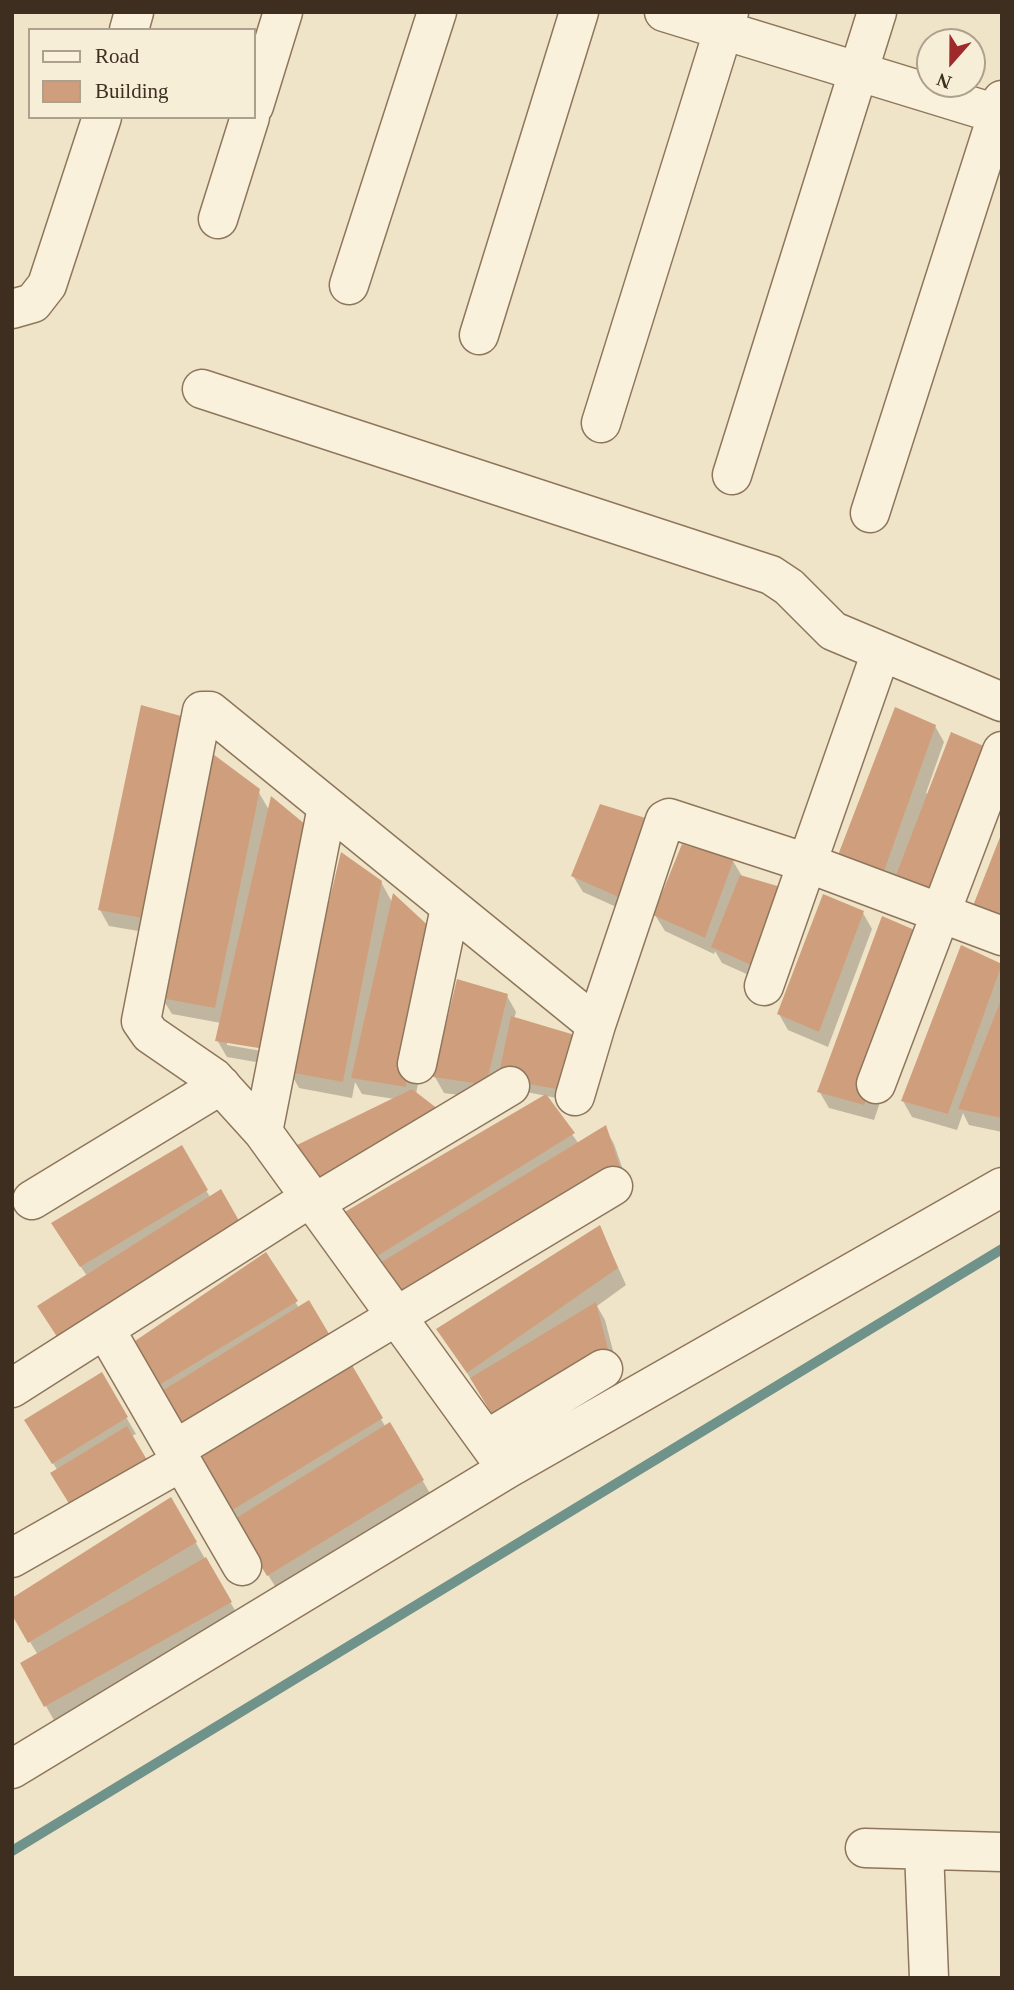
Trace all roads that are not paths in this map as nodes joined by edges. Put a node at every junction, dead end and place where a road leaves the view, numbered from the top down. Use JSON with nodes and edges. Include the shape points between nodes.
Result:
{"nodes":[{"id":1,"x":283,"y":12,"type":"edge"},
{"id":2,"x":437,"y":12,"type":"edge"},
{"id":3,"x":579,"y":12,"type":"edge"},
{"id":4,"x":664,"y":12,"type":"edge"},
{"id":5,"x":877,"y":12,"type":"edge"},
{"id":6,"x":726,"y":21,"type":"edge"},
{"id":7,"x":857,"y":71,"type":"junction"},
{"id":8,"x":256,"y":100,"type":"edge"},
{"id":9,"x":999,"y":107,"type":"edge"},
{"id":10,"x":101,"y":119,"type":"edge"},
{"id":11,"x":249,"y":119,"type":"edge"},
{"id":12,"x":218,"y":219,"type":"dead end"},
{"id":13,"x":349,"y":285,"type":"dead end"},
{"id":14,"x":12,"y":309,"type":"edge"},
{"id":15,"x":480,"y":335,"type":"dead end"},
{"id":16,"x":202,"y":389,"type":"dead end"},
{"id":17,"x":601,"y":423,"type":"dead end"},
{"id":18,"x":732,"y":475,"type":"dead end"},
{"id":19,"x":870,"y":513,"type":"dead end"},
{"id":20,"x":881,"y":652,"type":"junction"},
{"id":21,"x":1002,"y":702,"type":"edge"},
{"id":22,"x":1002,"y":751,"type":"edge"},
{"id":23,"x":327,"y":807,"type":"junction"},
{"id":24,"x":807,"y":863,"type":"junction"},
{"id":25,"x":450,"y":908,"type":"junction"},
{"id":26,"x":941,"y":913,"type":"junction"},
{"id":27,"x":1002,"y":936,"type":"edge"},
{"id":28,"x":764,"y":986,"type":"dead end"},
{"id":29,"x":596,"y":1025,"type":"junction"},
{"id":30,"x":417,"y":1064,"type":"dead end"},
{"id":31,"x":876,"y":1084,"type":"dead end"},
{"id":32,"x":221,"y":1085,"type":"junction"},
{"id":33,"x":510,"y":1086,"type":"dead end"},
{"id":34,"x":575,"y":1096,"type":"dead end"},
{"id":35,"x":263,"y":1132,"type":"junction"},
{"id":36,"x":613,"y":1186,"type":"dead end"},
{"id":37,"x":1002,"y":1187,"type":"edge"},
{"id":38,"x":32,"y":1200,"type":"dead end"},
{"id":39,"x":312,"y":1201,"type":"junction"},
{"id":40,"x":395,"y":1316,"type":"junction"},
{"id":41,"x":105,"y":1329,"type":"junction"},
{"id":42,"x":603,"y":1369,"type":"dead end"},
{"id":43,"x":12,"y":1388,"type":"edge"},
{"id":44,"x":497,"y":1454,"type":"junction"},
{"id":45,"x":178,"y":1456,"type":"junction"},
{"id":46,"x":12,"y":1558,"type":"edge"},
{"id":47,"x":242,"y":1566,"type":"dead end"},
{"id":48,"x":12,"y":1769,"type":"edge"},
{"id":49,"x":865,"y":1848,"type":"dead end"},
{"id":50,"x":924,"y":1850,"type":"junction"},
{"id":51,"x":1002,"y":1852,"type":"edge"},
{"id":52,"x":929,"y":1978,"type":"edge"}],
"edges":[{"from":1,"to":8,"type":"street"},
{"from":2,"to":13,"type":"street"},
{"from":3,"to":15,"type":"street"},
{"from":4,"to":6,"type":"street"},
{"from":5,"to":7,"type":"street"},
{"from":6,"to":7,"type":"street"},
{"from":6,"to":17,"type":"street"},
{"from":7,"to":9,"type":"street"},
{"from":7,"to":18,"type":"street"},
{"from":9,"to":19,"type":"street"},
{"from":10,"to":14,"type":"street","via":[[47,285],[33,303]]},
{"from":11,"to":12,"type":"street"},
{"from":16,"to":20,"type":"street","via":[[771,575],[833,631]]},
{"from":20,"to":21,"type":"street"},
{"from":20,"to":24,"type":"street"},
{"from":22,"to":26,"type":"street"},
{"from":23,"to":25,"type":"street"},
{"from":23,"to":32,"type":"street","via":[[210,711],[202,711],[141,1021],[150,1034]]},
{"from":23,"to":35,"type":"street"},
{"from":24,"to":26,"type":"street"},
{"from":24,"to":28,"type":"street"},
{"from":24,"to":29,"type":"street","via":[[674,818],[665,820]]},
{"from":25,"to":29,"type":"street"},
{"from":25,"to":30,"type":"street"},
{"from":26,"to":27,"type":"street"},
{"from":26,"to":31,"type":"street"},
{"from":29,"to":34,"type":"street"},
{"from":32,"to":35,"type":"street"},
{"from":32,"to":38,"type":"street"},
{"from":33,"to":39,"type":"street"},
{"from":35,"to":39,"type":"street"},
{"from":36,"to":40,"type":"street"},
{"from":37,"to":44,"type":"street"},
{"from":39,"to":40,"type":"street"},
{"from":39,"to":41,"type":"street"},
{"from":40,"to":44,"type":"street"},
{"from":40,"to":45,"type":"street"},
{"from":41,"to":43,"type":"street"},
{"from":41,"to":45,"type":"street"},
{"from":42,"to":44,"type":"street"},
{"from":44,"to":48,"type":"street"},
{"from":45,"to":46,"type":"street"},
{"from":45,"to":47,"type":"street"},
{"from":49,"to":50,"type":"street"},
{"from":50,"to":51,"type":"street"},
{"from":50,"to":52,"type":"street"}]}
